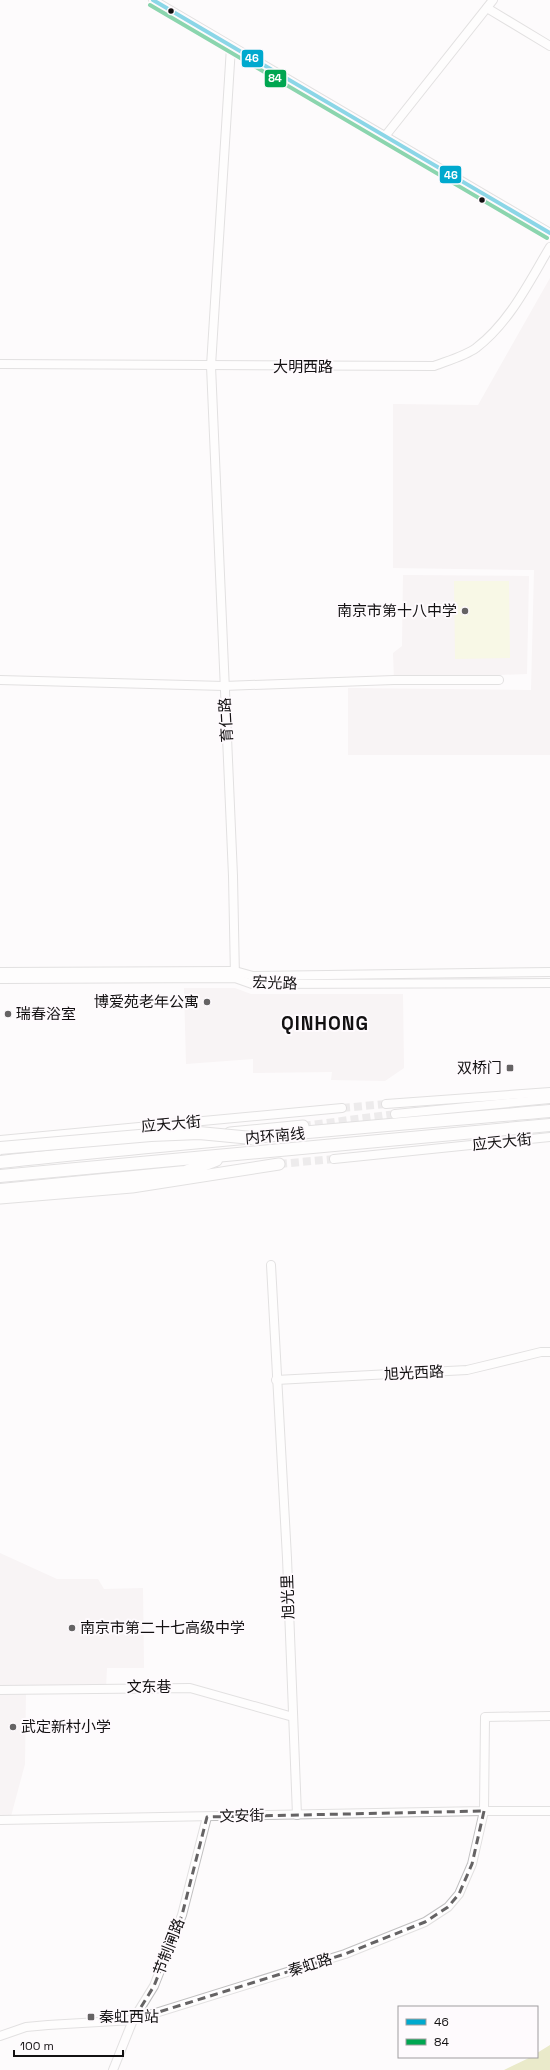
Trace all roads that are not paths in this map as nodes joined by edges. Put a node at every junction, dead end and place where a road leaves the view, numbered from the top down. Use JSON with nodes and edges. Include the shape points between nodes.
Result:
{"nodes":[{"id":1,"x":153,"y":0,"type":"edge"},
{"id":2,"x":493,"y":0,"type":"edge"},
{"id":3,"x":487,"y":8,"type":"junction"},
{"id":4,"x":232,"y":46,"type":"junction"},
{"id":5,"x":550,"y":46,"type":"edge"},
{"id":6,"x":386,"y":135,"type":"junction"},
{"id":7,"x":550,"y":233,"type":"edge"},
{"id":8,"x":550,"y":247,"type":"edge"},
{"id":9,"x":0,"y":364,"type":"edge"},
{"id":10,"x":211,"y":366,"type":"junction"},
{"id":11,"x":0,"y":680,"type":"edge"},
{"id":12,"x":499,"y":680,"type":"dead end"},
{"id":13,"x":224,"y":686,"type":"junction"},
{"id":14,"x":0,"y":972,"type":"edge"},
{"id":15,"x":550,"y":972,"type":"edge"},
{"id":16,"x":235,"y":974,"type":"junction"},
{"id":17,"x":0,"y":979,"type":"edge"},
{"id":18,"x":550,"y":983,"type":"edge"},
{"id":19,"x":550,"y":1092,"type":"edge"},
{"id":20,"x":550,"y":1099,"type":"edge"},
{"id":21,"x":550,"y":1102,"type":"edge"},
{"id":22,"x":386,"y":1104,"type":"tunnel mouth"},
{"id":23,"x":342,"y":1108,"type":"tunnel mouth"},
{"id":24,"x":550,"y":1111,"type":"edge"},
{"id":25,"x":395,"y":1114,"type":"tunnel mouth"},
{"id":26,"x":550,"y":1125,"type":"edge"},
{"id":27,"x":303,"y":1126,"type":"tunnel mouth"},
{"id":28,"x":550,"y":1132,"type":"edge"},
{"id":29,"x":293,"y":1135,"type":"junction"},
{"id":30,"x":550,"y":1137,"type":"edge"},
{"id":31,"x":252,"y":1138,"type":"junction"},
{"id":32,"x":0,"y":1140,"type":"edge"},
{"id":33,"x":0,"y":1148,"type":"edge"},
{"id":34,"x":284,"y":1149,"type":"junction"},
{"id":35,"x":0,"y":1154,"type":"edge"},
{"id":36,"x":233,"y":1154,"type":"junction"},
{"id":37,"x":334,"y":1159,"type":"tunnel mouth"},
{"id":38,"x":0,"y":1162,"type":"edge"},
{"id":39,"x":278,"y":1164,"type":"tunnel mouth"},
{"id":40,"x":0,"y":1176,"type":"edge"},
{"id":41,"x":0,"y":1190,"type":"edge"},
{"id":42,"x":0,"y":1198,"type":"edge"},
{"id":43,"x":271,"y":1265,"type":"dead end"},
{"id":44,"x":550,"y":1352,"type":"edge"},
{"id":45,"x":276,"y":1380,"type":"junction"},
{"id":46,"x":0,"y":1690,"type":"edge"},
{"id":47,"x":550,"y":1716,"type":"edge"},
{"id":48,"x":293,"y":1717,"type":"junction"},
{"id":49,"x":550,"y":1811,"type":"edge"},
{"id":50,"x":484,"y":1812,"type":"junction"},
{"id":51,"x":297,"y":1815,"type":"junction"},
{"id":52,"x":207,"y":1817,"type":"junction"},
{"id":53,"x":0,"y":1820,"type":"edge"},
{"id":54,"x":133,"y":2020,"type":"junction"},
{"id":55,"x":0,"y":2036,"type":"edge"},
{"id":56,"x":113,"y":2070,"type":"edge"}],
"edges":[{"from":1,"to":4,"type":"street"},
{"from":2,"to":3,"type":"street"},
{"from":3,"to":5,"type":"street"},
{"from":3,"to":6,"type":"street"},
{"from":4,"to":6,"type":"street"},
{"from":4,"to":10,"type":"street"},
{"from":6,"to":7,"type":"street"},
{"from":8,"to":10,"type":"street","name":"大明西路","via":[[518,301],[497,329],[475,348],[434,366]]},
{"from":9,"to":10,"type":"street","name":"大明西路"},
{"from":10,"to":13,"type":"street"},
{"from":11,"to":13,"type":"street","name":"育仁路"},
{"from":12,"to":13,"type":"street","via":[[394,680]]},
{"from":13,"to":16,"type":"street","name":"育仁路"},
{"from":14,"to":16,"type":"street","name":"宏光路"},
{"from":15,"to":16,"type":"street","name":"宏光路","via":[[253,976]]},
{"from":16,"to":17,"type":"street","name":"宏光路"},
{"from":16,"to":18,"type":"street","name":"宏光路","via":[[252,984]]},
{"from":19,"to":22,"type":"street"},
{"from":20,"to":25,"type":"street"},
{"from":21,"to":29,"type":"highway","via":[[343,1122]]},
{"from":23,"to":32,"type":"street","name":"应天大街"},
{"from":24,"to":29,"type":"highway","name":"内环南线"},
{"from":26,"to":34,"type":"highway","name":"内环南线"},
{"from":27,"to":35,"type":"main road","name":"应天大街"},
{"from":28,"to":34,"type":"highway","via":[[325,1153]]},
{"from":29,"to":31,"type":"highway","name":"内环南线"},
{"from":30,"to":37,"type":"street","name":"应天大街"},
{"from":31,"to":33,"type":"highway","bridge":true,"via":[[191,1133]]},
{"from":31,"to":38,"type":"highway","name":"内环南线","bridge":true},
{"from":34,"to":36,"type":"highway","name":"内环南线"},
{"from":36,"to":40,"type":"highway","name":"内环南线"},
{"from":36,"to":41,"type":"highway","via":[[185,1172]]},
{"from":39,"to":42,"type":"main road","via":[[132,1187]]},
{"from":43,"to":45,"type":"street","name":"旭光里"},
{"from":44,"to":45,"type":"street","name":"旭光西路","via":[[467,1370]]},
{"from":45,"to":48,"type":"street","name":"旭光里","via":[[287,1558]]},
{"from":46,"to":48,"type":"street","name":"文东巷","via":[[190,1688]]},
{"from":47,"to":50,"type":"street","name":"秦虹路","via":[[486,1717]]},
{"from":48,"to":51,"type":"street","name":"旭光里"},
{"from":49,"to":50,"type":"street"},
{"from":50,"to":51,"type":"street","name":"文安街"},
{"from":50,"to":54,"type":"street","name":"秦虹路","via":[[472,1864],[459,1894],[448,1907],[426,1922],[345,1954]]},
{"from":51,"to":52,"type":"street","name":"文安街"},
{"from":52,"to":53,"type":"street","name":"文安街"},
{"from":52,"to":54,"type":"street","name":"节制闸路","via":[[182,1914],[154,1986]]},
{"from":54,"to":55,"type":"street","name":"秦虹路","via":[[48,2024],[26,2027]]},
{"from":54,"to":56,"type":"street","name":"节制闸路"}]}
